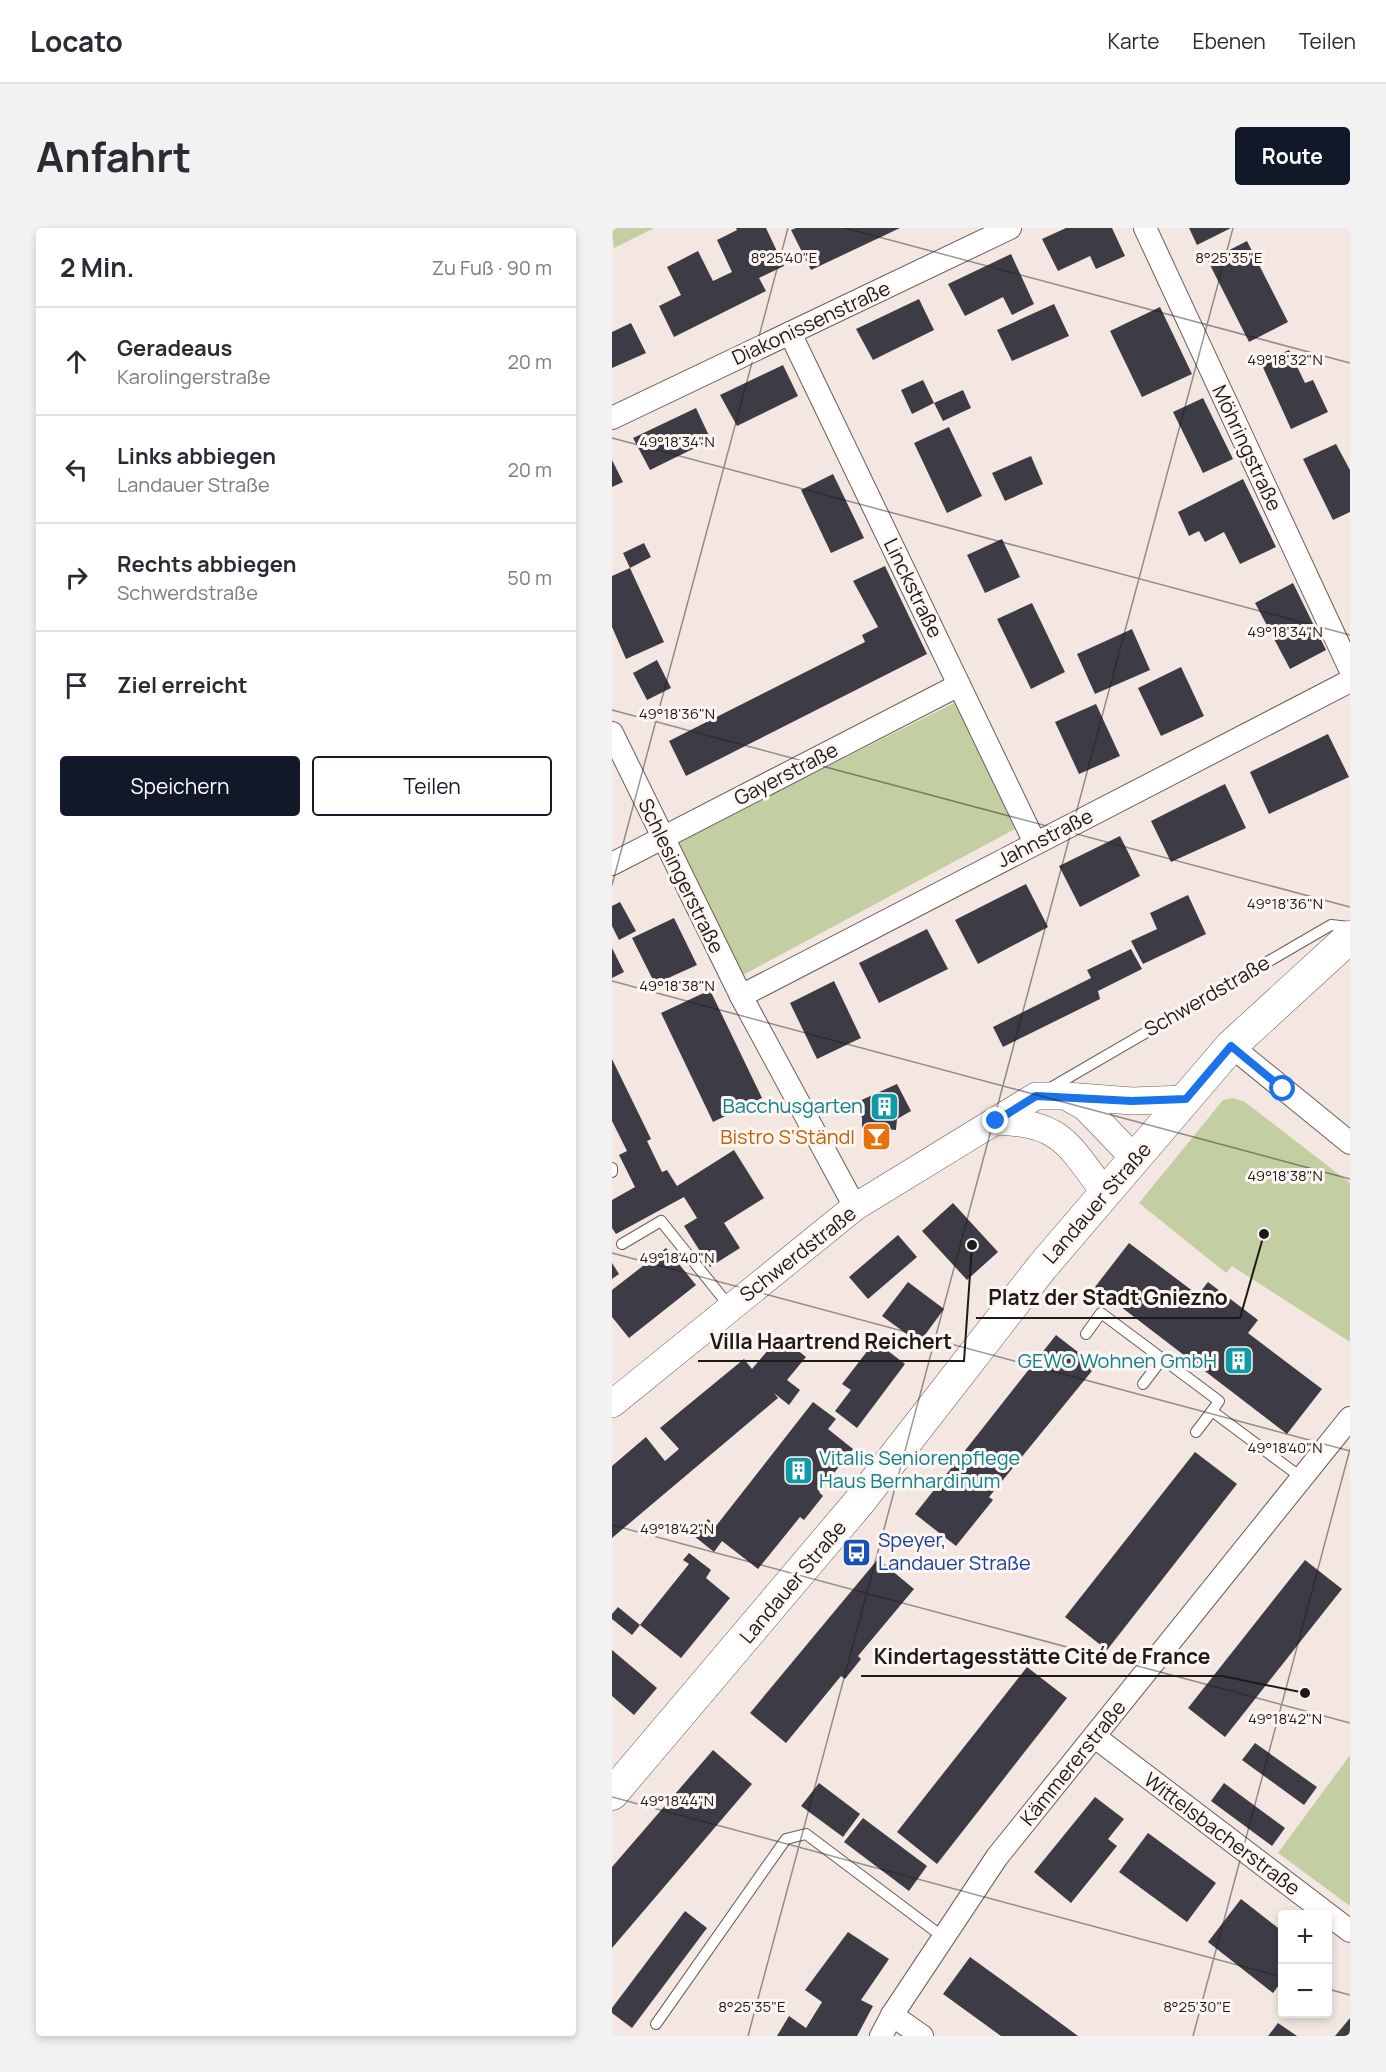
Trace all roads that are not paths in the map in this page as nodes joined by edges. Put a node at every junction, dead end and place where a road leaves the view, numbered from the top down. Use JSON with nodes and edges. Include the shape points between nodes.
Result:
{"nodes":[{"id":1,"x":1010,"y":228,"type":"edge"},
{"id":2,"x":1144,"y":228,"type":"edge"},
{"id":3,"x":790,"y":333,"type":"junction"},
{"id":4,"x":612,"y":418,"type":"edge"},
{"id":5,"x":1350,"y":669,"type":"edge"},
{"id":6,"x":1350,"y":681,"type":"edge"},
{"id":7,"x":959,"y":685,"type":"junction"},
{"id":8,"x":612,"y":733,"type":"edge"},
{"id":9,"x":662,"y":837,"type":"junction"},
{"id":10,"x":1035,"y":843,"type":"junction"},
{"id":11,"x":612,"y":864,"type":"edge"},
{"id":12,"x":1350,"y":927,"type":"edge"},
{"id":13,"x":1350,"y":937,"type":"edge"},
{"id":14,"x":741,"y":996,"type":"junction"},
{"id":15,"x":1231,"y":1046,"type":"junction"},
{"id":16,"x":1036,"y":1096,"type":"junction"},
{"id":17,"x":1065,"y":1096,"type":"junction"},
{"id":18,"x":1186,"y":1099,"type":"junction"},
{"id":19,"x":996,"y":1121,"type":"junction"},
{"id":20,"x":1350,"y":1143,"type":"edge"},
{"id":21,"x":1135,"y":1159,"type":"junction"},
{"id":22,"x":1105,"y":1193,"type":"junction"},
{"id":23,"x":855,"y":1207,"type":"junction"},
{"id":24,"x":622,"y":1244,"type":"dead end"},
{"id":25,"x":730,"y":1307,"type":"junction"},
{"id":26,"x":1086,"y":1334,"type":"dead end"},
{"id":27,"x":1162,"y":1359,"type":"junction"},
{"id":28,"x":1143,"y":1384,"type":"dead end"},
{"id":29,"x":614,"y":1399,"type":"edge"},
{"id":30,"x":1212,"y":1411,"type":"junction"},
{"id":31,"x":1350,"y":1418,"type":"edge"},
{"id":32,"x":1196,"y":1432,"type":"dead end"},
{"id":33,"x":1302,"y":1478,"type":"junction"},
{"id":34,"x":1095,"y":1737,"type":"junction"},
{"id":35,"x":612,"y":1794,"type":"edge"},
{"id":36,"x":1350,"y":1931,"type":"edge"},
{"id":37,"x":943,"y":1937,"type":"junction"},
{"id":38,"x":892,"y":2015,"type":"junction"},
{"id":39,"x":656,"y":2024,"type":"dead end"},
{"id":40,"x":881,"y":2036,"type":"edge"},
{"id":41,"x":922,"y":2036,"type":"edge"}],
"edges":[{"from":1,"to":3,"type":"street","name":"Diakonissenstraße"},
{"from":2,"to":5,"type":"street","name":"Möhringstraße"},
{"from":3,"to":4,"type":"street","name":"Diakonissenstraße"},
{"from":3,"to":7,"type":"street","name":"Linckstraße"},
{"from":6,"to":10,"type":"street","name":"Jahnstraße"},
{"from":7,"to":9,"type":"street","name":"Gayerstraße"},
{"from":7,"to":10,"type":"street","name":"Linckstraße"},
{"from":8,"to":9,"type":"street","name":"Schlesingerstraße"},
{"from":9,"to":11,"type":"street","name":"Gayerstraße"},
{"from":9,"to":14,"type":"street","name":"Schlesingerstraße"},
{"from":10,"to":14,"type":"street","name":"Jahnstraße"},
{"from":12,"to":16,"type":"lane","name":"Schwerdstraße","via":[[1331,925]]},
{"from":13,"to":15,"type":"main road","name":"Landauer Straße"},
{"from":14,"to":23,"type":"street","name":"Schlesingerstraße"},
{"from":15,"to":18,"type":"main road","name":"Landauer Straße"},
{"from":15,"to":20,"type":"street"},
{"from":16,"to":17,"type":"street"},
{"from":16,"to":19,"type":"street","name":"Schwerdstraße"},
{"from":17,"to":18,"type":"street","via":[[1132,1101]]},
{"from":17,"to":21,"type":"street","via":[[1085,1107]]},
{"from":18,"to":21,"type":"main road","name":"Landauer Straße"},
{"from":19,"to":22,"type":"street","via":[[1039,1125],[1056,1134]]},
{"from":19,"to":23,"type":"street","name":"Schwerdstraße"},
{"from":21,"to":22,"type":"main road","name":"Landauer Straße"},
{"from":22,"to":35,"type":"main road","name":"Landauer Straße","via":[[1042,1267],[860,1502]]},
{"from":23,"to":25,"type":"street","name":"Schwerdstraße"},
{"from":24,"to":25,"type":"lane","via":[[661,1221]]},
{"from":25,"to":29,"type":"street","name":"Schwerdstraße"},
{"from":26,"to":27,"type":"lane","via":[[1101,1313]]},
{"from":27,"to":28,"type":"lane"},
{"from":27,"to":30,"type":"lane","via":[[1219,1401]]},
{"from":30,"to":32,"type":"lane"},
{"from":30,"to":33,"type":"lane"},
{"from":31,"to":33,"type":"street","name":"Kämmererstraße"},
{"from":33,"to":34,"type":"street","name":"Kämmererstraße"},
{"from":34,"to":36,"type":"street","name":"Wittelsbacherstraße"},
{"from":34,"to":37,"type":"street","name":"Kämmererstraße","via":[[997,1857]]},
{"from":37,"to":38,"type":"street","name":"Kämmererstraße"},
{"from":37,"to":39,"type":"lane","via":[[806,1834],[786,1839]]},
{"from":38,"to":40,"type":"street","name":"Kämmererstraße"},
{"from":38,"to":41,"type":"street"}]}
